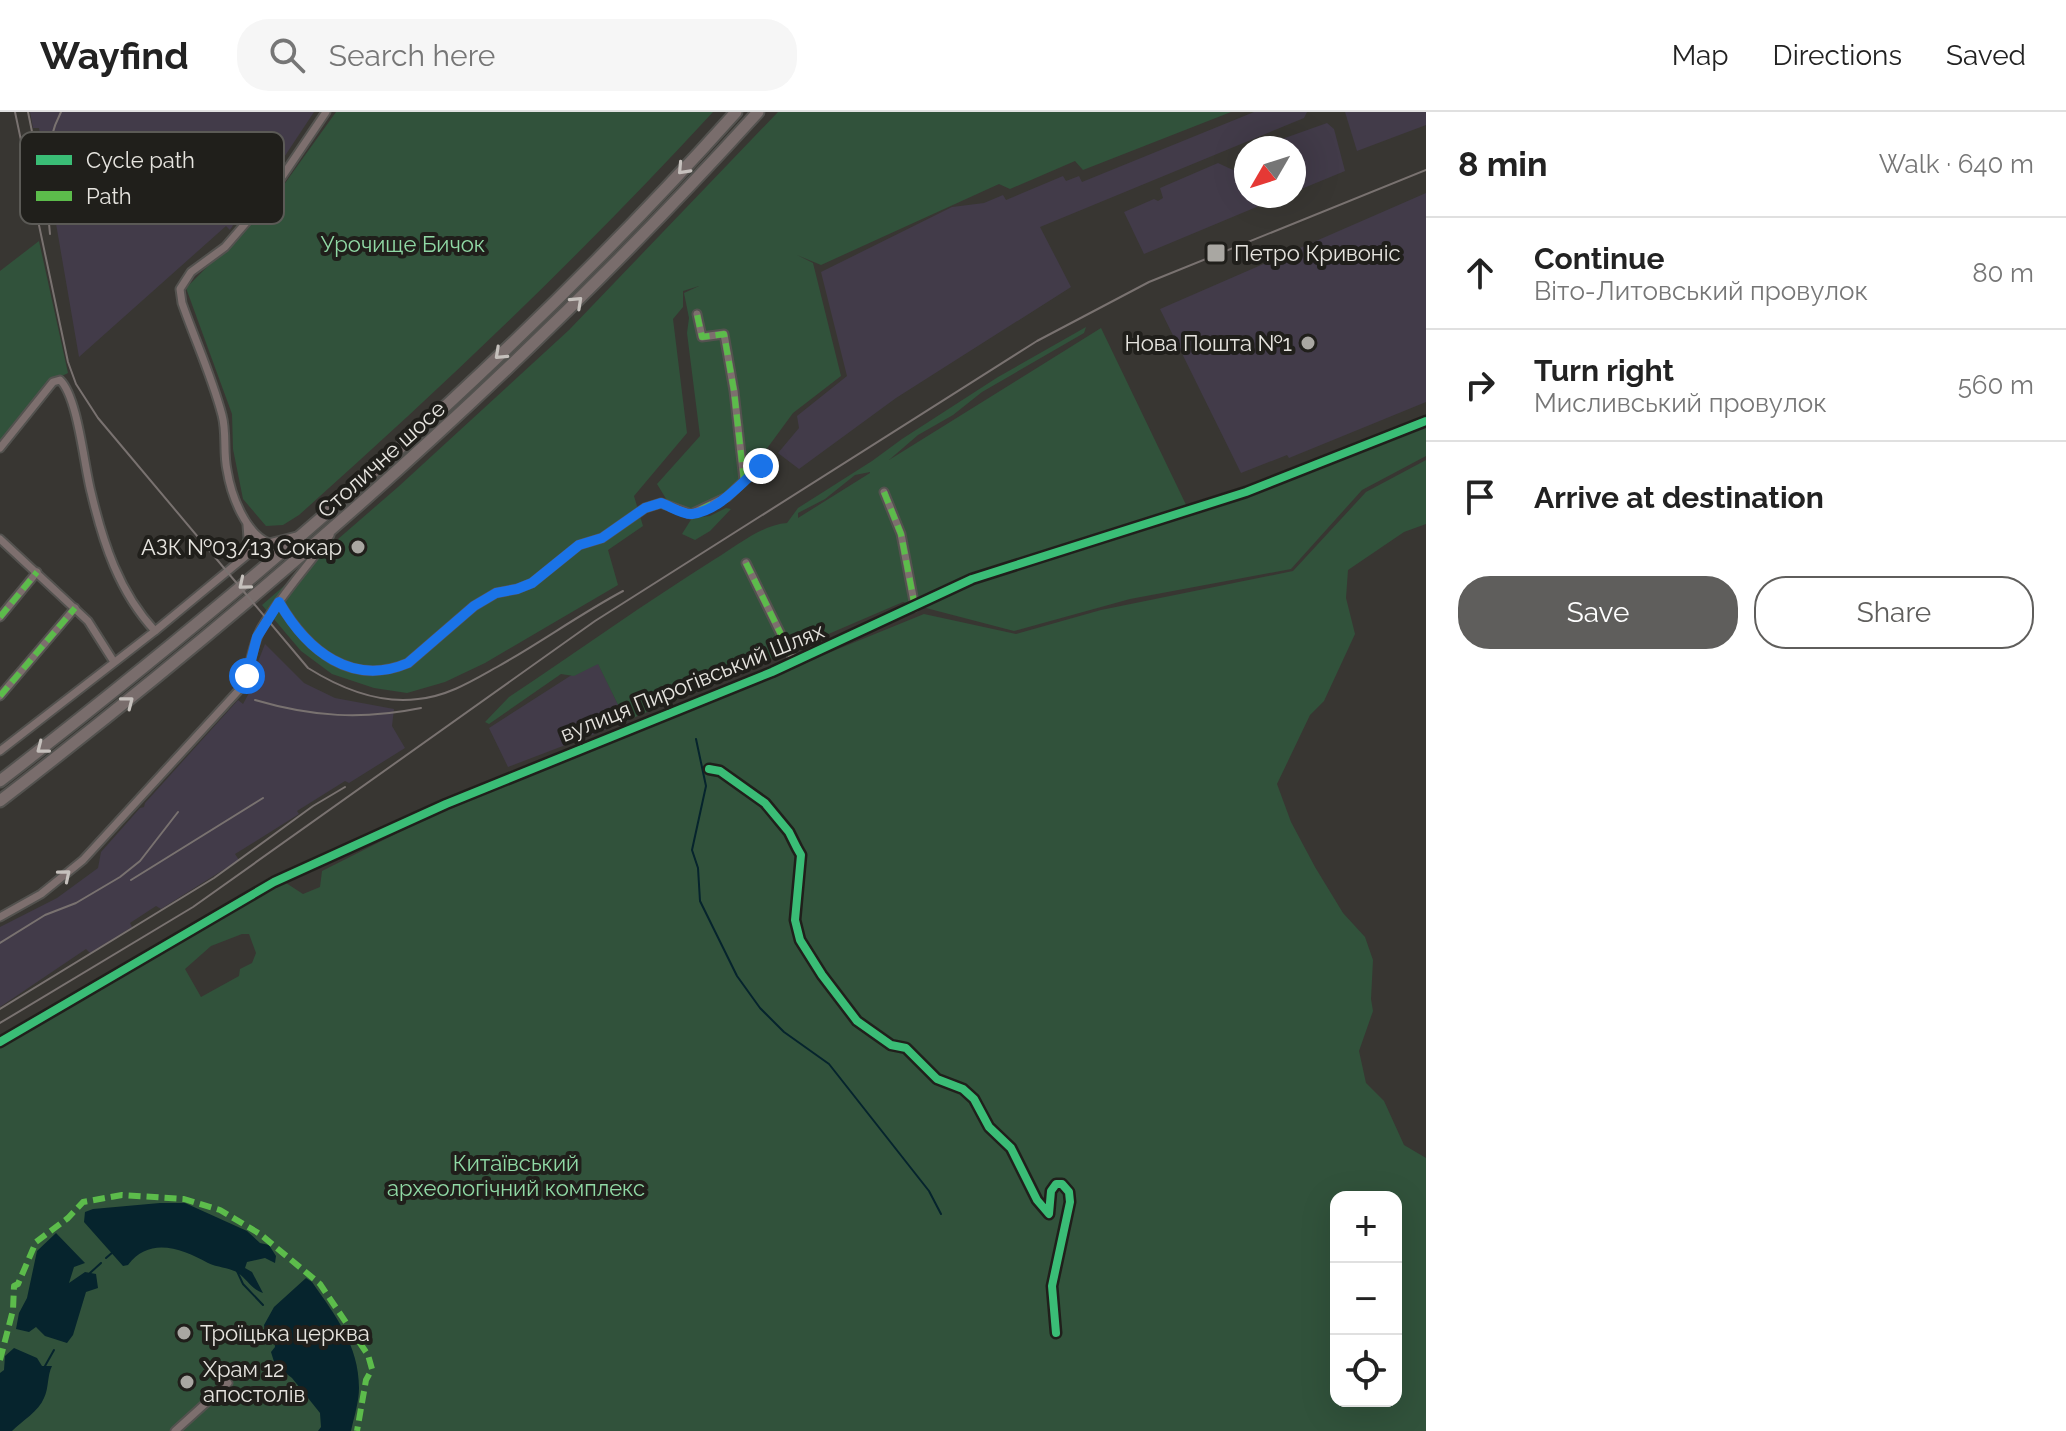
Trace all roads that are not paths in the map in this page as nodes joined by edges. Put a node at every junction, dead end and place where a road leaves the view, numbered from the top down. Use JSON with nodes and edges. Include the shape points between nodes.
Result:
{"nodes":[{"id":1,"x":326,"y":112,"type":"edge"},
{"id":2,"x":736,"y":112,"type":"edge"},
{"id":3,"x":758,"y":112,"type":"edge"},
{"id":4,"x":284,"y":174,"type":"edge"},
{"id":5,"x":245,"y":224,"type":"edge"},
{"id":6,"x":697,"y":314,"type":"dead end"},
{"id":7,"x":1426,"y":421,"type":"edge"},
{"id":8,"x":0,"y":448,"type":"edge"},
{"id":9,"x":761,"y":466,"type":"dead end"},
{"id":10,"x":744,"y":481,"type":"junction"},
{"id":11,"x":884,"y":492,"type":"dead end"},
{"id":12,"x":247,"y":523,"type":"junction"},
{"id":13,"x":336,"y":527,"type":"junction"},
{"id":14,"x":301,"y":535,"type":"junction"},
{"id":15,"x":0,"y":539,"type":"edge"},
{"id":16,"x":269,"y":543,"type":"junction"},
{"id":17,"x":244,"y":556,"type":"junction"},
{"id":18,"x":746,"y":563,"type":"dead end"},
{"id":19,"x":37,"y":572,"type":"junction"},
{"id":20,"x":279,"y":602,"type":"junction"},
{"id":21,"x":915,"y":607,"type":"junction"},
{"id":22,"x":75,"y":608,"type":"junction"},
{"id":23,"x":0,"y":617,"type":"edge"},
{"id":24,"x":155,"y":631,"type":"junction"},
{"id":25,"x":794,"y":661,"type":"junction"},
{"id":26,"x":114,"y":662,"type":"junction"},
{"id":27,"x":0,"y":696,"type":"edge"},
{"id":28,"x":0,"y":751,"type":"edge"},
{"id":29,"x":17,"y":767,"type":"junction"},
{"id":30,"x":0,"y":771,"type":"edge"},
{"id":31,"x":0,"y":781,"type":"edge"},
{"id":32,"x":0,"y":801,"type":"edge"},
{"id":33,"x":0,"y":917,"type":"edge"},
{"id":34,"x":0,"y":1042,"type":"edge"},
{"id":35,"x":228,"y":1383,"type":"dead end"},
{"id":36,"x":175,"y":1431,"type":"edge"}],
"edges":[{"from":1,"to":4,"type":"street"},
{"from":2,"to":14,"type":"highway","name":"Столичне шосе","one_way":true,"via":[[520,336]]},
{"from":13,"to":3,"type":"highway","name":"Столичне шосе","one_way":true,"via":[[590,290]]},
{"from":5,"to":12,"type":"street","via":[[191,272],[180,289],[222,414],[226,469]]},
{"from":6,"to":10,"type":"street","via":[[702,337],[724,334]]},
{"from":7,"to":21,"type":"street","name":"вулиця Пирогівський Шлях","via":[[1246,492],[972,579]]},
{"from":8,"to":24,"type":"street","via":[[50,385],[60,380],[65,384],[113,566]]},
{"from":9,"to":10,"type":"street"},
{"from":10,"to":20,"type":"street","via":[[727,497],[691,514],[661,503],[645,508],[602,538],[579,545],[532,583],[474,606],[397,668],[363,671],[335,663]]},
{"from":11,"to":21,"type":"street","via":[[901,534]]},
{"from":12,"to":16,"type":"street"},
{"from":12,"to":17,"type":"street"},
{"from":13,"to":20,"type":"street"},
{"from":32,"to":13,"type":"highway","name":"Столичне шосе","one_way":true,"via":[[167,671]]},
{"from":14,"to":16,"type":"street"},
{"from":14,"to":29,"type":"highway","name":"Столичне шосе","one_way":true},
{"from":15,"to":19,"type":"street"},
{"from":16,"to":17,"type":"street"},
{"from":17,"to":24,"type":"street"},
{"from":18,"to":25,"type":"street"},
{"from":19,"to":22,"type":"street"},
{"from":19,"to":23,"type":"street"},
{"from":33,"to":20,"type":"street","one_way":true,"via":[[41,894],[83,860],[229,702],[243,684],[257,637]]},
{"from":21,"to":25,"type":"street","name":"вулиця Пирогівський Шлях"},
{"from":22,"to":26,"type":"street"},
{"from":22,"to":27,"type":"street"},
{"from":24,"to":26,"type":"street"},
{"from":25,"to":34,"type":"street","name":"вулиця Пирогівський Шлях","via":[[446,804],[274,882]]},
{"from":26,"to":28,"type":"street"},
{"from":29,"to":30,"type":"highway"},
{"from":29,"to":31,"type":"highway","name":"Столичне шосе"},
{"from":35,"to":36,"type":"street"}]}
